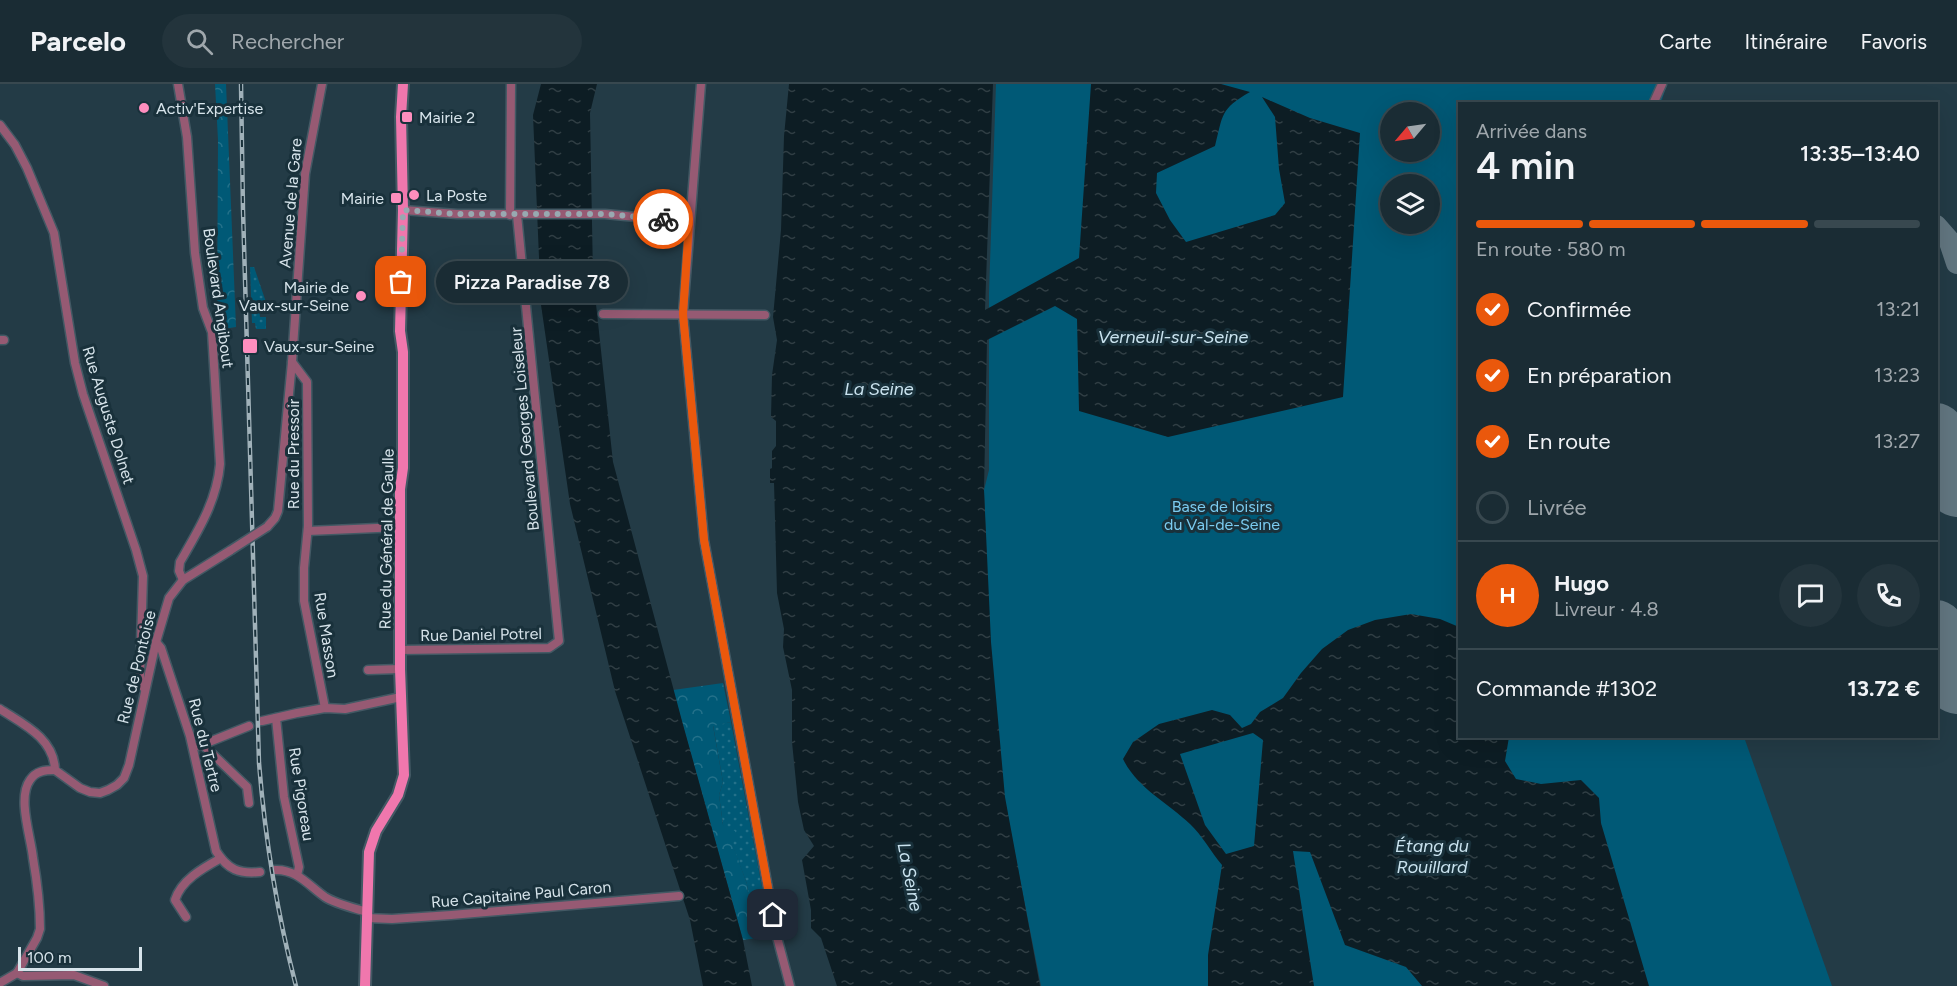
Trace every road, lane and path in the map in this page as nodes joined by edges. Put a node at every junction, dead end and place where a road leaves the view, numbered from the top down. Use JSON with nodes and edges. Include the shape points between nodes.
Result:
{"nodes":[{"id":1,"x":178,"y":84,"type":"edge"},
{"id":2,"x":322,"y":84,"type":"edge"},
{"id":3,"x":403,"y":84,"type":"edge"},
{"id":4,"x":511,"y":84,"type":"edge"},
{"id":5,"x":701,"y":84,"type":"edge"},
{"id":6,"x":1662,"y":84,"type":"edge"},
{"id":7,"x":1654,"y":102,"type":"edge"},
{"id":8,"x":0,"y":125,"type":"edge"},
{"id":9,"x":403,"y":210,"type":"junction"},
{"id":10,"x":514,"y":215,"type":"junction"},
{"id":11,"x":689,"y":222,"type":"junction"},
{"id":12,"x":603,"y":314,"type":"dead end"},
{"id":13,"x":683,"y":314,"type":"junction"},
{"id":14,"x":765,"y":315,"type":"dead end"},
{"id":15,"x":292,"y":362,"type":"junction"},
{"id":16,"x":400,"y":527,"type":"junction"},
{"id":17,"x":308,"y":531,"type":"junction"},
{"id":18,"x":183,"y":580,"type":"junction"},
{"id":19,"x":559,"y":640,"type":"joint"},
{"id":20,"x":156,"y":642,"type":"junction"},
{"id":21,"x":400,"y":650,"type":"junction"},
{"id":22,"x":400,"y":669,"type":"junction"},
{"id":23,"x":368,"y":670,"type":"dead end"},
{"id":24,"x":144,"y":688,"type":"junction"},
{"id":25,"x":401,"y":697,"type":"junction"},
{"id":26,"x":325,"y":708,"type":"junction"},
{"id":27,"x":0,"y":709,"type":"edge"},
{"id":28,"x":276,"y":718,"type":"junction"},
{"id":29,"x":262,"y":722,"type":"dead end"},
{"id":30,"x":249,"y":726,"type":"dead end"},
{"id":31,"x":202,"y":744,"type":"junction"},
{"id":32,"x":192,"y":748,"type":"junction"},
{"id":33,"x":55,"y":770,"type":"junction"},
{"id":34,"x":249,"y":803,"type":"dead end"},
{"id":35,"x":220,"y":858,"type":"junction"},
{"id":36,"x":275,"y":870,"type":"dead end"},
{"id":37,"x":260,"y":872,"type":"dead end"},
{"id":38,"x":297,"y":875,"type":"junction"},
{"id":39,"x":679,"y":896,"type":"dead end"},
{"id":40,"x":366,"y":915,"type":"junction"},
{"id":41,"x":186,"y":916,"type":"dead end"},
{"id":42,"x":17,"y":973,"type":"junction"},
{"id":43,"x":2,"y":982,"type":"edge"},
{"id":44,"x":104,"y":986,"type":"edge"},
{"id":45,"x":365,"y":986,"type":"edge"},
{"id":46,"x":790,"y":986,"type":"edge"}],
"edges":[{"from":1,"to":18,"type":"street","name":"Boulevard Angibout","via":[[187,137],[195,253],[203,308],[212,332],[220,464],[212,502],[180,562]]},
{"from":2,"to":15,"type":"street","name":"Avenue de la Gare","via":[[305,174]]},
{"from":3,"to":9,"type":"main road","name":"Rue du Général de Gaulle"},
{"from":4,"to":10,"type":"street","name":"Boulevard Georges Loiseleur"},
{"from":5,"to":11,"type":"street"},
{"from":6,"to":7,"type":"street"},
{"from":8,"to":24,"type":"street","name":"Rue Auguste Dolnet","via":[[27,168],[54,233],[83,394],[143,576],[140,675]]},
{"from":9,"to":10,"type":"street"},
{"from":9,"to":16,"type":"main road","name":"Rue du Général de Gaulle"},
{"from":10,"to":11,"type":"street","via":[[605,214]]},
{"from":10,"to":19,"type":"street","name":"Boulevard Georges Loiseleur"},
{"from":11,"to":13,"type":"street"},
{"from":12,"to":13,"type":"street"},
{"from":13,"to":14,"type":"street"},
{"from":13,"to":46,"type":"street","via":[[704,540],[777,938]]},
{"from":15,"to":17,"type":"street","name":"Rue du Pressoir","via":[[307,382]]},
{"from":15,"to":18,"type":"street","name":"Rue de Pontoise","bridge":true,"via":[[275,518]]},
{"from":16,"to":17,"type":"street","name":"Rue du Pressoir"},
{"from":16,"to":21,"type":"main road","name":"Rue du Général de Gaulle"},
{"from":17,"to":26,"type":"street","name":"Rue Masson","via":[[304,601]]},
{"from":18,"to":20,"type":"street","name":"Rue de Pontoise","via":[[169,598]]},
{"from":19,"to":21,"type":"street","name":"Rue Daniel Potrel","via":[[549,648]]},
{"from":20,"to":24,"type":"street","name":"Rue de Pontoise"},
{"from":20,"to":32,"type":"street","name":"Rue du Tertre","via":[[167,663]]},
{"from":21,"to":22,"type":"main road","name":"Rue du Général de Gaulle"},
{"from":22,"to":23,"type":"street"},
{"from":22,"to":25,"type":"main road","name":"Rue du Général de Gaulle"},
{"from":24,"to":33,"type":"street","name":"Rue de Pontoise","via":[[129,765],[117,786],[100,793],[90,792]]},
{"from":25,"to":26,"type":"street","via":[[345,709]]},
{"from":25,"to":40,"type":"main road","name":"Rue du Général de Gaulle","via":[[404,775],[369,852]]},
{"from":26,"to":28,"type":"street"},
{"from":27,"to":33,"type":"street","via":[[45,741]]},
{"from":28,"to":29,"type":"street"},
{"from":28,"to":38,"type":"street","name":"Rue Pigoreau","via":[[284,797],[299,867]]},
{"from":30,"to":31,"type":"street"},
{"from":31,"to":32,"type":"street"},
{"from":31,"to":34,"type":"street","via":[[247,788]]},
{"from":32,"to":35,"type":"street","name":"Rue du Tertre"},
{"from":33,"to":42,"type":"street","via":[[37,773],[29,780],[25,793],[40,929]]},
{"from":35,"to":37,"type":"street","via":[[236,872]]},
{"from":35,"to":41,"type":"street","via":[[177,891],[175,900]]},
{"from":36,"to":38,"type":"street"},
{"from":38,"to":40,"type":"street","via":[[327,898]]},
{"from":39,"to":40,"type":"street","name":"Rue Capitaine Paul Caron","via":[[392,919]]},
{"from":40,"to":45,"type":"main road","name":"Rue du Général de Gaulle"},
{"from":42,"to":43,"type":"street"},
{"from":42,"to":44,"type":"street","via":[[74,975]]}]}
